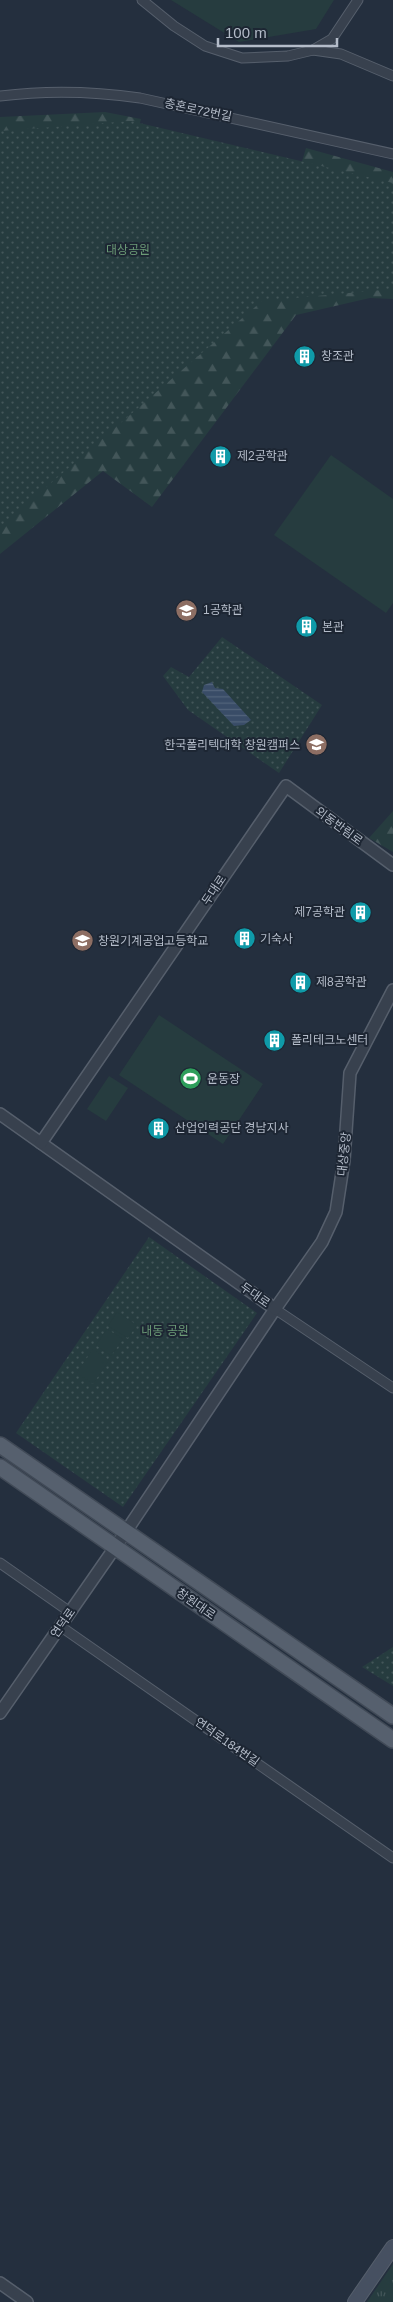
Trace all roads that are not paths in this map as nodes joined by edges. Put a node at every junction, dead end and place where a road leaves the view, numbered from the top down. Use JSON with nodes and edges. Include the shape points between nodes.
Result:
{"nodes":[{"id":1,"x":142,"y":0,"type":"edge"},
{"id":2,"x":358,"y":0,"type":"edge"},
{"id":3,"x":313,"y":50,"type":"junction"},
{"id":4,"x":393,"y":76,"type":"edge"},
{"id":5,"x":0,"y":96,"type":"edge"},
{"id":6,"x":393,"y":154,"type":"edge"},
{"id":7,"x":286,"y":786,"type":"joint"},
{"id":8,"x":393,"y":865,"type":"edge"},
{"id":9,"x":393,"y":990,"type":"edge"},
{"id":10,"x":0,"y":1114,"type":"edge"},
{"id":11,"x":41,"y":1143,"type":"junction"},
{"id":12,"x":275,"y":1309,"type":"junction"},
{"id":13,"x":393,"y":1388,"type":"edge"},
{"id":14,"x":0,"y":1445,"type":"edge"},
{"id":15,"x":0,"y":1467,"type":"edge"},
{"id":16,"x":125,"y":1532,"type":"junction"},
{"id":17,"x":115,"y":1548,"type":"junction"},
{"id":18,"x":0,"y":1563,"type":"edge"},
{"id":19,"x":70,"y":1612,"type":"junction"},
{"id":20,"x":60,"y":1626,"type":"junction"},
{"id":21,"x":0,"y":1712,"type":"edge"},
{"id":22,"x":393,"y":1716,"type":"edge"},
{"id":23,"x":393,"y":1740,"type":"edge"},
{"id":24,"x":393,"y":1858,"type":"edge"},
{"id":25,"x":393,"y":2247,"type":"edge"},
{"id":26,"x":0,"y":2283,"type":"edge"},
{"id":27,"x":27,"y":2302,"type":"edge"},
{"id":28,"x":354,"y":2302,"type":"edge"}],
"edges":[{"from":1,"to":3,"type":"street","via":[[205,46],[242,58],[288,56]]},
{"from":2,"to":3,"type":"street","via":[[332,39]]},
{"from":3,"to":4,"type":"street","via":[[341,54]]},
{"from":5,"to":6,"type":"street","name":"충혼로72번길","via":[[51,91],[140,98]]},
{"from":7,"to":8,"type":"street","name":"외동반림로"},
{"from":7,"to":11,"type":"street","name":"두대로"},
{"from":9,"to":12,"type":"street","name":"대상중앙","via":[[350,1073],[344,1160],[336,1212],[322,1242]]},
{"from":10,"to":11,"type":"street","name":"두대로"},
{"from":11,"to":12,"type":"street","name":"두대로"},
{"from":12,"to":13,"type":"street"},
{"from":12,"to":16,"type":"street","name":"두대로"},
{"from":14,"to":16,"type":"main road","name":"창원대로"},
{"from":15,"to":17,"type":"main road","name":"창원대로"},
{"from":16,"to":17,"type":"street","name":"연덕로"},
{"from":16,"to":22,"type":"main road","name":"창원대로"},
{"from":17,"to":19,"type":"street","name":"연덕로"},
{"from":17,"to":23,"type":"main road","name":"창원대로"},
{"from":18,"to":19,"type":"street"},
{"from":19,"to":20,"type":"street","name":"연덕로"},
{"from":20,"to":21,"type":"street","name":"연덕로"},
{"from":20,"to":24,"type":"street","name":"연덕로184번길"},
{"from":25,"to":28,"type":"main road"},
{"from":26,"to":27,"type":"street"}]}
